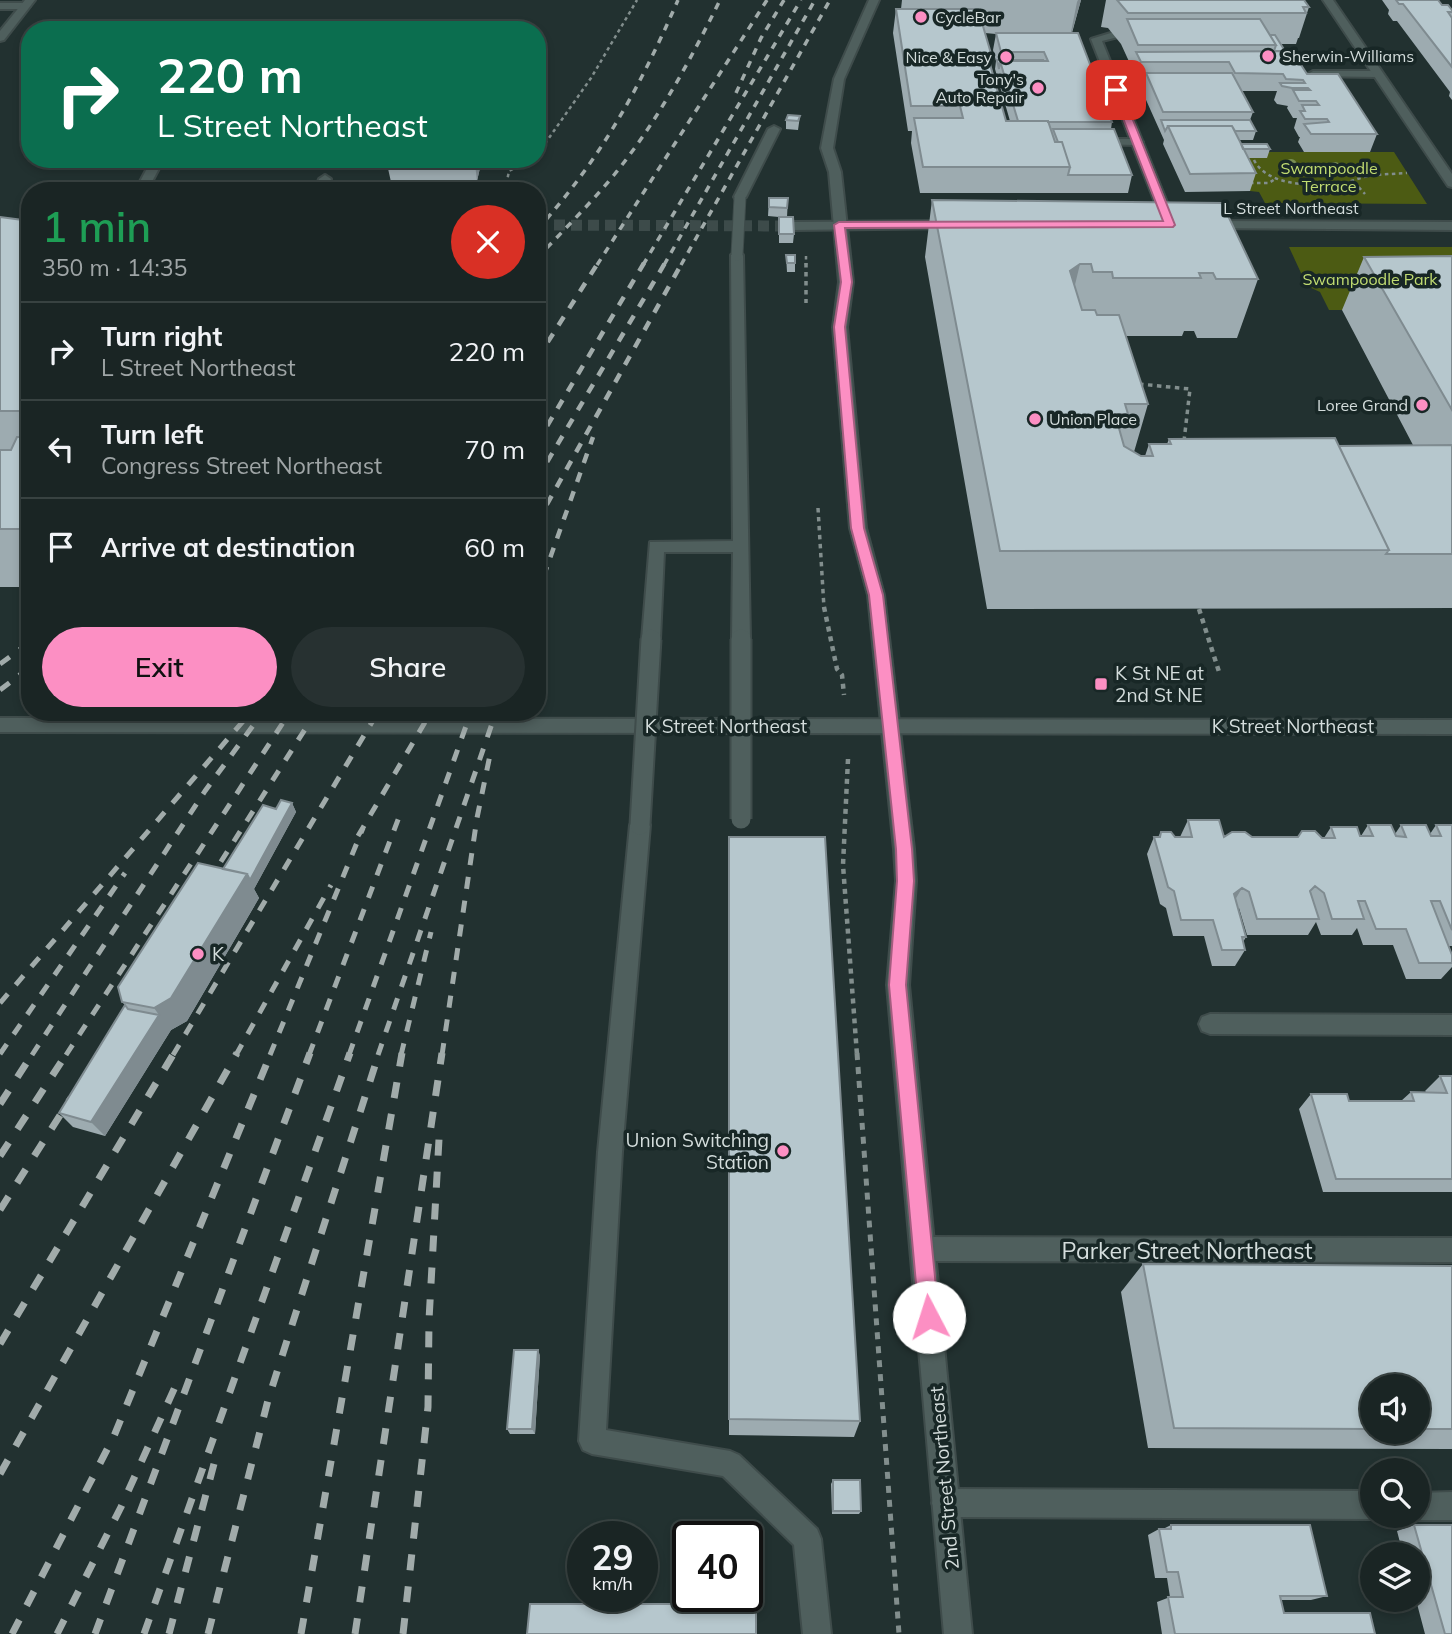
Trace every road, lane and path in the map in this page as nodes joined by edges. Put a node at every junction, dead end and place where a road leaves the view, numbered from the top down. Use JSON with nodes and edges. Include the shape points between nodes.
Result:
{"nodes":[{"id":1,"x":637,"y":0,"type":"edge"},
{"id":2,"x":874,"y":0,"type":"edge"},
{"id":3,"x":1328,"y":0,"type":"edge"},
{"id":4,"x":28,"y":3,"type":"edge"},
{"id":5,"x":0,"y":6,"type":"edge"},
{"id":6,"x":1114,"y":35,"type":"dead end"},
{"id":7,"x":0,"y":38,"type":"edge"},
{"id":8,"x":1296,"y":74,"type":"edge"},
{"id":9,"x":1378,"y":74,"type":"junction"},
{"id":10,"x":774,"y":129,"type":"dead end"},
{"id":11,"x":546,"y":142,"type":"edge"},
{"id":12,"x":1087,"y":142,"type":"edge"},
{"id":13,"x":1137,"y":142,"type":"junction"},
{"id":14,"x":1254,"y":160,"type":"edge"},
{"id":15,"x":519,"y":168,"type":"edge"},
{"id":16,"x":1412,"y":173,"type":"dead end"},
{"id":17,"x":1276,"y":179,"type":"junction"},
{"id":18,"x":1354,"y":181,"type":"junction"},
{"id":19,"x":507,"y":182,"type":"edge"},
{"id":20,"x":1452,"y":183,"type":"edge"},
{"id":21,"x":1251,"y":188,"type":"edge"},
{"id":22,"x":1363,"y":192,"type":"dead end"},
{"id":23,"x":839,"y":225,"type":"junction"},
{"id":24,"x":974,"y":225,"type":"edge"},
{"id":25,"x":1156,"y":225,"type":"edge"},
{"id":26,"x":1183,"y":225,"type":"junction"},
{"id":27,"x":794,"y":226,"type":"tunnel mouth"},
{"id":28,"x":1452,"y":226,"type":"edge"},
{"id":29,"x":1130,"y":383,"type":"edge"},
{"id":30,"x":1184,"y":442,"type":"edge"},
{"id":31,"x":741,"y":547,"type":"junction"},
{"id":32,"x":1199,"y":609,"type":"edge"},
{"id":33,"x":837,"y":669,"type":"dead end"},
{"id":34,"x":842,"y":675,"type":"dead end"},
{"id":35,"x":1220,"y":675,"type":"dead end"},
{"id":36,"x":0,"y":725,"type":"edge"},
{"id":37,"x":890,"y":726,"type":"junction"},
{"id":38,"x":1452,"y":727,"type":"edge"},
{"id":39,"x":848,"y":770,"type":"dead end"},
{"id":40,"x":741,"y":819,"type":"dead end"},
{"id":41,"x":1210,"y":1024,"type":"dead end"},
{"id":42,"x":1452,"y":1025,"type":"edge"},
{"id":43,"x":923,"y":1249,"type":"junction"},
{"id":44,"x":1452,"y":1250,"type":"edge"},
{"id":45,"x":946,"y":1503,"type":"junction"},
{"id":46,"x":1360,"y":1506,"type":"edge"},
{"id":47,"x":1430,"y":1506,"type":"edge"},
{"id":48,"x":1452,"y":1506,"type":"edge"},
{"id":49,"x":817,"y":1634,"type":"edge"},
{"id":50,"x":899,"y":1634,"type":"edge"},
{"id":51,"x":958,"y":1634,"type":"edge"}],
"edges":[{"from":1,"to":11,"type":"path"},
{"from":2,"to":23,"type":"street","name":"2nd Street Northeast","via":[[836,90],[827,138]]},
{"from":3,"to":9,"type":"street"},
{"from":4,"to":5,"type":"street"},
{"from":4,"to":7,"type":"street"},
{"from":6,"to":13,"type":"street","via":[[1096,38]]},
{"from":8,"to":9,"type":"street"},
{"from":9,"to":20,"type":"street"},
{"from":10,"to":31,"type":"street","bridge":true,"via":[[740,197]]},
{"from":12,"to":13,"type":"street"},
{"from":13,"to":26,"type":"street"},
{"from":14,"to":17,"type":"path","via":[[1259,170]]},
{"from":15,"to":19,"type":"path","via":[[509,172]]},
{"from":16,"to":18,"type":"path"},
{"from":17,"to":18,"type":"path"},
{"from":17,"to":21,"type":"path","via":[[1248,183]]},
{"from":18,"to":22,"type":"path"},
{"from":23,"to":24,"type":"street"},
{"from":23,"to":27,"type":"street"},
{"from":23,"to":37,"type":"street","name":"2nd Street Northeast","via":[[846,282],[840,327],[858,528],[876,595]]},
{"from":25,"to":26,"type":"street","name":"L Street Northeast"},
{"from":26,"to":28,"type":"street","name":"L Street Northeast"},
{"from":29,"to":30,"type":"path","via":[[1190,389]]},
{"from":31,"to":40,"type":"street","bridge":true},
{"from":31,"to":49,"type":"street","bridge":true,"via":[[656,546],[640,825],[610,1152],[592,1441],[730,1464],[807,1539]]},
{"from":32,"to":35,"type":"path"},
{"from":33,"to":34,"type":"path"},
{"from":36,"to":37,"type":"street","name":"K Street Northeast"},
{"from":37,"to":38,"type":"street","name":"K Street Northeast"},
{"from":37,"to":43,"type":"street","name":"2nd Street Northeast","via":[[905,881],[898,985]]},
{"from":39,"to":50,"type":"path","via":[[843,864]]},
{"from":41,"to":42,"type":"street"},
{"from":43,"to":44,"type":"street","name":"Parker Street Northeast"},
{"from":43,"to":45,"type":"street","name":"2nd Street Northeast"},
{"from":45,"to":46,"type":"street"},
{"from":45,"to":51,"type":"street","name":"2nd Street Northeast"},
{"from":47,"to":48,"type":"street"}]}
